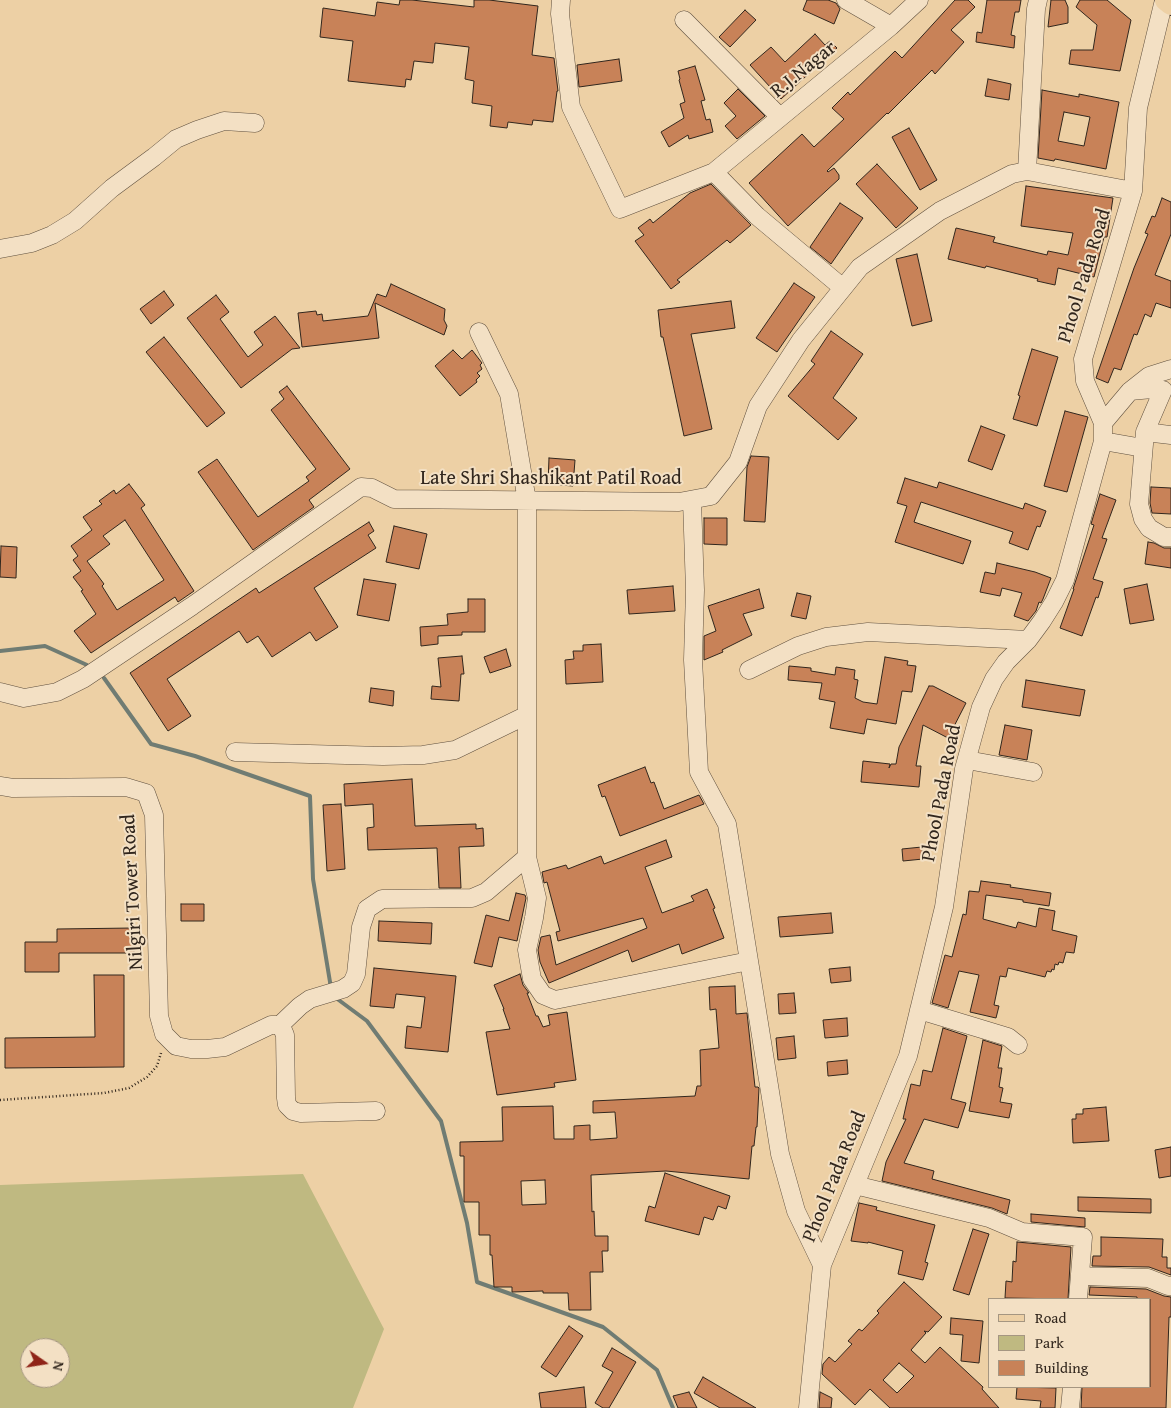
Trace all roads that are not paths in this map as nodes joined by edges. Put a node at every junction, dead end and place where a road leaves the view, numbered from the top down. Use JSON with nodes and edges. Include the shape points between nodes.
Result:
{"nodes":[{"id":1,"x":561,"y":0,"type":"edge"},
{"id":2,"x":846,"y":0,"type":"edge"},
{"id":3,"x":919,"y":0,"type":"edge"},
{"id":4,"x":1038,"y":0,"type":"edge"},
{"id":5,"x":1165,"y":0,"type":"edge"},
{"id":6,"x":1171,"y":4,"type":"edge"},
{"id":7,"x":684,"y":20,"type":"dead end"},
{"id":8,"x":891,"y":26,"type":"junction"},
{"id":9,"x":780,"y":118,"type":"junction"},
{"id":10,"x":255,"y":123,"type":"dead end"},
{"id":11,"x":1027,"y":171,"type":"junction"},
{"id":12,"x":714,"y":172,"type":"junction"},
{"id":13,"x":1133,"y":191,"type":"junction"},
{"id":14,"x":0,"y":249,"type":"edge"},
{"id":15,"x":843,"y":288,"type":"junction"},
{"id":16,"x":480,"y":332,"type":"dead end"},
{"id":17,"x":1171,"y":369,"type":"edge"},
{"id":18,"x":1163,"y":390,"type":"junction"},
{"id":19,"x":1130,"y":391,"type":"junction"},
{"id":20,"x":1103,"y":423,"type":"junction"},
{"id":21,"x":1171,"y":435,"type":"edge"},
{"id":22,"x":1144,"y":440,"type":"junction"},
{"id":23,"x":1103,"y":441,"type":"junction"},
{"id":24,"x":692,"y":500,"type":"junction"},
{"id":25,"x":527,"y":502,"type":"junction"},
{"id":26,"x":1171,"y":537,"type":"edge"},
{"id":27,"x":1028,"y":640,"type":"junction"},
{"id":28,"x":749,"y":670,"type":"dead end"},
{"id":29,"x":0,"y":692,"type":"edge"},
{"id":30,"x":527,"y":715,"type":"junction"},
{"id":31,"x":235,"y":752,"type":"dead end"},
{"id":32,"x":967,"y":760,"type":"junction"},
{"id":33,"x":1033,"y":772,"type":"dead end"},
{"id":34,"x":0,"y":786,"type":"edge"},
{"id":35,"x":527,"y":857,"type":"junction"},
{"id":36,"x":749,"y":961,"type":"junction"},
{"id":37,"x":919,"y":1010,"type":"junction"},
{"id":38,"x":279,"y":1026,"type":"junction"},
{"id":39,"x":1018,"y":1044,"type":"dead end"},
{"id":40,"x":376,"y":1111,"type":"dead end"},
{"id":41,"x":855,"y":1185,"type":"junction"},
{"id":42,"x":822,"y":1265,"type":"junction"},
{"id":43,"x":1080,"y":1276,"type":"junction"},
{"id":44,"x":1171,"y":1286,"type":"edge"},
{"id":45,"x":1078,"y":1298,"type":"edge"},
{"id":46,"x":1072,"y":1388,"type":"edge"},
{"id":47,"x":808,"y":1408,"type":"edge"},
{"id":48,"x":1070,"y":1408,"type":"edge"}],
"edges":[{"from":1,"to":12,"type":"street","name":"R.J.Nagar","via":[[571,107],[620,209]]},
{"from":2,"to":8,"type":"street"},
{"from":3,"to":8,"type":"street","name":"R.J.Nagar"},
{"from":4,"to":11,"type":"street"},
{"from":5,"to":6,"type":"main road"},
{"from":5,"to":13,"type":"street","name":"Phool Pada Road","via":[[1138,108]]},
{"from":7,"to":9,"type":"street"},
{"from":8,"to":9,"type":"street","name":"R.J.Nagar"},
{"from":9,"to":12,"type":"street","name":"R.J.Nagar"},
{"from":10,"to":14,"type":"street","via":[[224,121],[176,138],[75,221],[32,243]]},
{"from":11,"to":13,"type":"street","name":"Late Shri Shashikant Patil Road"},
{"from":11,"to":15,"type":"street","name":"Late Shri Shashikant Patil Road","via":[[1012,174],[940,211],[860,267]]},
{"from":12,"to":15,"type":"street","via":[[757,216]]},
{"from":13,"to":20,"type":"street","name":"Phool Pada Road","via":[[1082,359],[1085,381]]},
{"from":15,"to":24,"type":"street","name":"Late Shri Shashikant Patil Road","via":[[801,340],[758,406],[738,462],[711,496]]},
{"from":16,"to":25,"type":"street","via":[[509,394]]},
{"from":17,"to":18,"type":"street"},
{"from":17,"to":19,"type":"street","via":[[1149,376]]},
{"from":18,"to":19,"type":"street"},
{"from":18,"to":22,"type":"street"},
{"from":19,"to":20,"type":"street"},
{"from":20,"to":23,"type":"street","name":"Phool Pada Road"},
{"from":21,"to":22,"type":"street"},
{"from":22,"to":23,"type":"street"},
{"from":22,"to":26,"type":"street","via":[[1139,504],[1143,519],[1150,528],[1164,537]]},
{"from":23,"to":27,"type":"street","name":"Phool Pada Road","via":[[1065,580]]},
{"from":24,"to":25,"type":"street","name":"Late Shri Shashikant Patil Road"},
{"from":24,"to":36,"type":"street","via":[[693,660],[699,772],[727,824]]},
{"from":25,"to":29,"type":"street","name":"Late Shri Shashikant Patil Road","via":[[394,500],[372,488],[361,487],[83,679],[57,692],[24,698]]},
{"from":25,"to":30,"type":"street"},
{"from":27,"to":28,"type":"street","via":[[868,632],[826,637],[798,646]]},
{"from":27,"to":32,"type":"street","name":"Phool Pada Road","via":[[994,679],[981,707]]},
{"from":30,"to":31,"type":"street","via":[[455,750],[422,756]]},
{"from":30,"to":35,"type":"street"},
{"from":32,"to":33,"type":"street"},
{"from":32,"to":37,"type":"street","name":"Phool Pada Road","via":[[944,907]]},
{"from":34,"to":38,"type":"street","name":"Nilgiri Tower Road","via":[[126,788],[146,793],[154,815],[159,1016],[164,1034],[176,1046],[207,1049],[225,1047],[271,1025]]},
{"from":35,"to":36,"type":"street","via":[[537,898],[527,950],[532,979],[543,995],[555,1000]]},
{"from":35,"to":38,"type":"street","via":[[486,892],[472,898],[382,899],[367,908],[352,983],[310,999]]},
{"from":36,"to":42,"type":"street","via":[[780,1154],[796,1211]]},
{"from":37,"to":39,"type":"street","via":[[1008,1037]]},
{"from":37,"to":41,"type":"street","name":"Phool Pada Road","via":[[908,1056]]},
{"from":38,"to":40,"type":"street","via":[[285,1035],[286,1098],[293,1111]]},
{"from":41,"to":42,"type":"street","name":"Phool Pada Road"},
{"from":41,"to":43,"type":"street","via":[[989,1218],[1022,1232],[1083,1237]]},
{"from":42,"to":47,"type":"street","name":"Phool Pada Road"},
{"from":43,"to":44,"type":"street","via":[[1148,1278]]},
{"from":43,"to":45,"type":"street"},
{"from":46,"to":48,"type":"street"}]}
